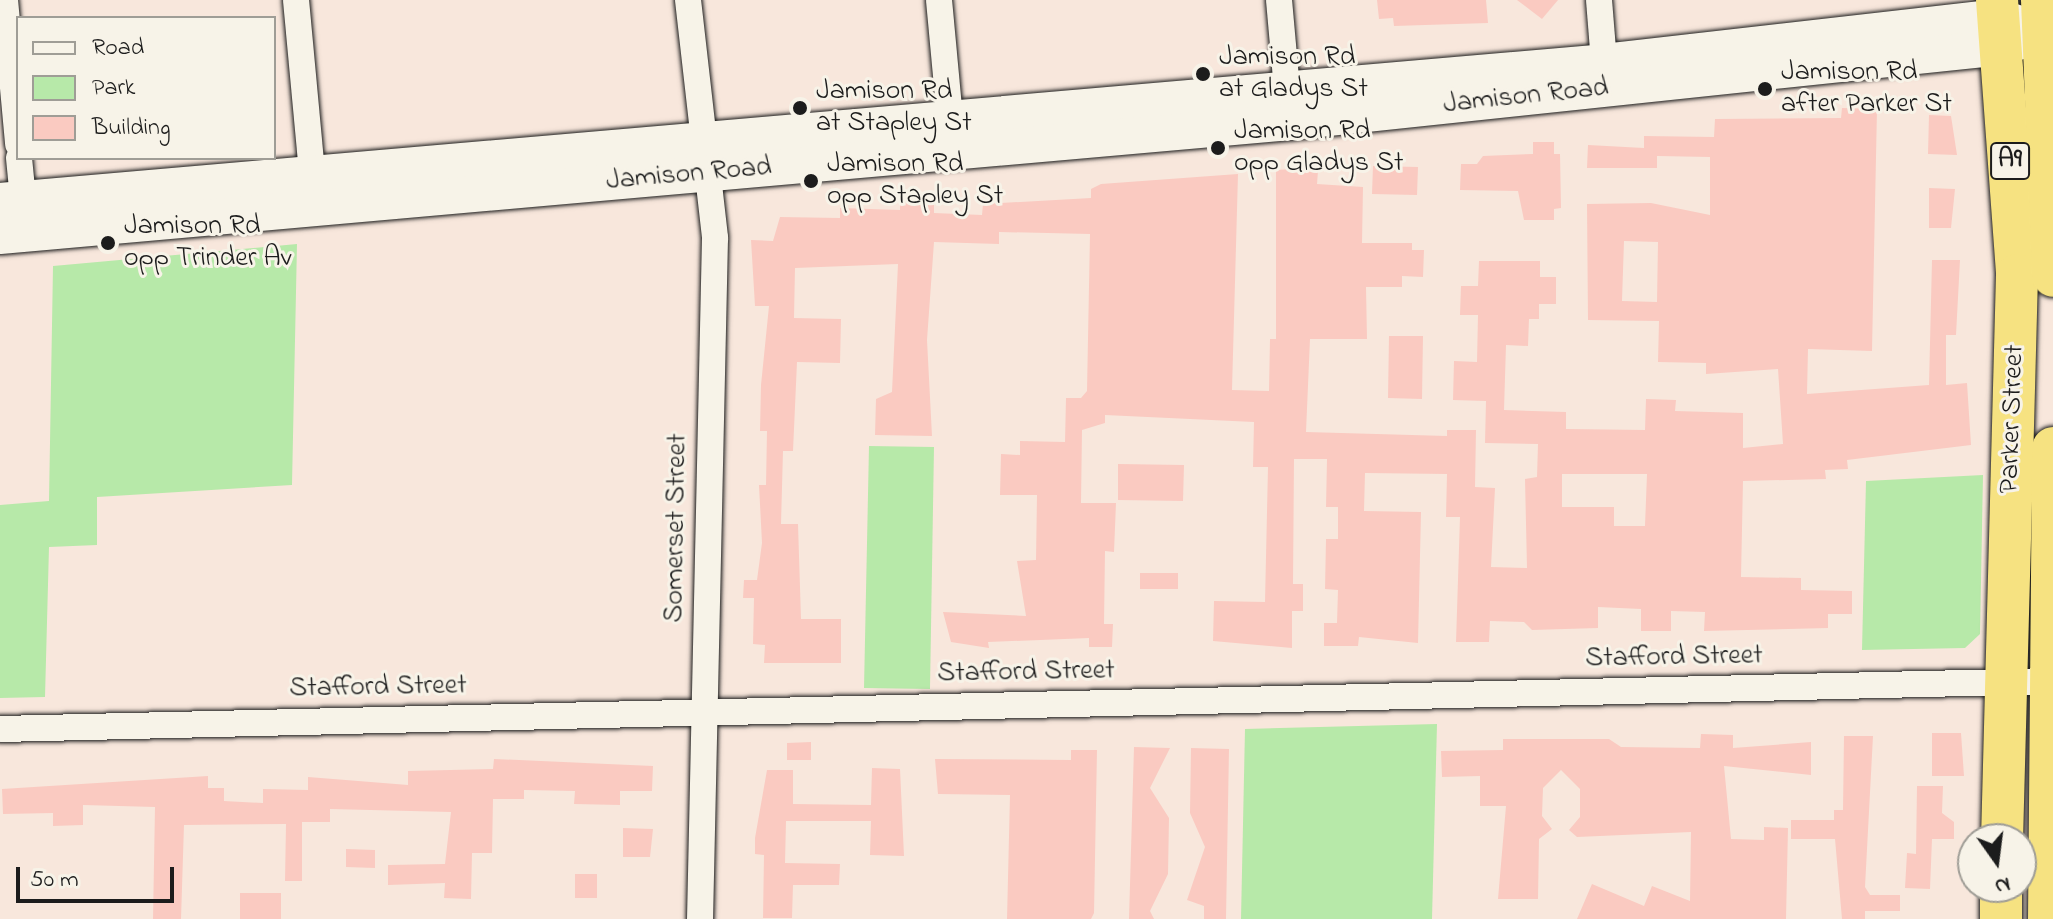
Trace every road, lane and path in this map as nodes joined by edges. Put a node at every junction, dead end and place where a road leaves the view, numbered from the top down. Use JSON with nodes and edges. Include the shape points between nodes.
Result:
{"nodes":[{"id":1,"x":5,"y":0,"type":"edge"},
{"id":2,"x":296,"y":0,"type":"edge"},
{"id":3,"x":688,"y":0,"type":"edge"},
{"id":4,"x":939,"y":0,"type":"edge"},
{"id":5,"x":1279,"y":0,"type":"edge"},
{"id":6,"x":1599,"y":0,"type":"edge"},
{"id":7,"x":2000,"y":21,"type":"edge"},
{"id":8,"x":2047,"y":21,"type":"edge"},
{"id":9,"x":1604,"y":62,"type":"junction"},
{"id":10,"x":1287,"y":89,"type":"junction"},
{"id":11,"x":950,"y":118,"type":"junction"},
{"id":12,"x":16,"y":122,"type":"edge"},
{"id":13,"x":706,"y":157,"type":"junction"},
{"id":14,"x":19,"y":160,"type":"edge"},
{"id":15,"x":312,"y":174,"type":"junction"},
{"id":16,"x":12,"y":200,"type":"edge"},
{"id":17,"x":0,"y":236,"type":"edge"},
{"id":18,"x":2053,"y":276,"type":"edge"},
{"id":19,"x":2053,"y":448,"type":"edge"},
{"id":20,"x":2051,"y":681,"type":"edge"},
{"id":21,"x":2005,"y":682,"type":"junction"},
{"id":22,"x":705,"y":712,"type":"junction"},
{"id":23,"x":0,"y":729,"type":"edge"},
{"id":24,"x":2002,"y":823,"type":"edge"},
{"id":25,"x":700,"y":919,"type":"edge"},
{"id":26,"x":2049,"y":919,"type":"edge"}],
"edges":[{"from":1,"to":12,"type":"street"},
{"from":2,"to":15,"type":"street"},
{"from":3,"to":13,"type":"street","name":"Somerset Street"},
{"from":4,"to":11,"type":"street"},
{"from":5,"to":10,"type":"street"},
{"from":6,"to":9,"type":"street"},
{"from":7,"to":8,"type":"main road","name":"Jamison Road"},
{"from":7,"to":9,"type":"main road","name":"Jamison Road"},
{"from":7,"to":13,"type":"main road","name":"Jamison Road","via":[[1290,122]]},
{"from":7,"to":21,"type":"highway","name":"Parker Street","number":"A9","via":[[2017,275]]},
{"from":8,"to":18,"type":"highway","number":"A9"},
{"from":9,"to":10,"type":"main road","name":"Jamison Road"},
{"from":10,"to":11,"type":"main road","name":"Jamison Road"},
{"from":11,"to":13,"type":"main road","name":"Jamison Road"},
{"from":13,"to":15,"type":"main road","name":"Jamison Road"},
{"from":13,"to":17,"type":"main road","name":"Jamison Road"},
{"from":13,"to":22,"type":"street","name":"Somerset Street"},
{"from":14,"to":16,"type":"street"},
{"from":15,"to":16,"type":"main road","name":"Jamison Road"},
{"from":19,"to":20,"type":"highway","name":"Parker Street"},
{"from":20,"to":21,"type":"street","name":"Stafford Street"},
{"from":20,"to":26,"type":"highway","name":"Parker Street"},
{"from":21,"to":22,"type":"street","name":"Stafford Street"},
{"from":21,"to":24,"type":"highway","name":"Parker Street","number":"A9"},
{"from":22,"to":23,"type":"street","name":"Stafford Street"},
{"from":22,"to":25,"type":"street","name":"Somerset Street"}]}
